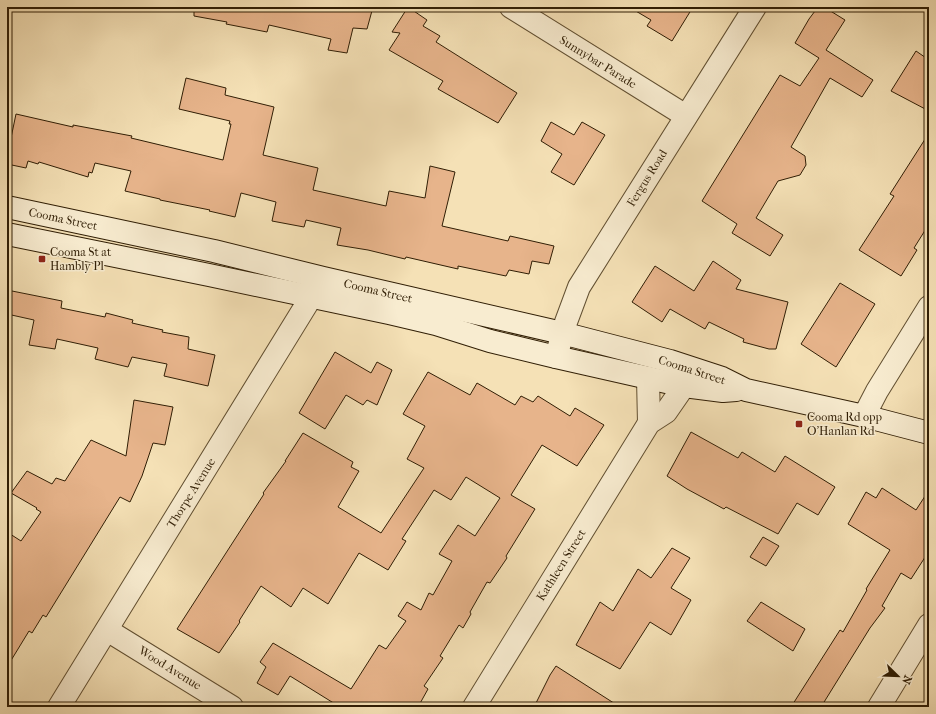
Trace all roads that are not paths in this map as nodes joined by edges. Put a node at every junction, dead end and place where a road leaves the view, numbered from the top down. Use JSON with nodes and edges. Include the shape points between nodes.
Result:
{"nodes":[{"id":1,"x":511,"y":7,"type":"edge"},
{"id":2,"x":755,"y":7,"type":"edge"},
{"id":3,"x":686,"y":116,"type":"junction"},
{"id":4,"x":7,"y":207,"type":"edge"},
{"id":5,"x":7,"y":234,"type":"edge"},
{"id":6,"x":323,"y":278,"type":"junction"},
{"id":7,"x":311,"y":298,"type":"junction"},
{"id":8,"x":929,"y":308,"type":"edge"},
{"id":9,"x":562,"y":333,"type":"junction"},
{"id":10,"x":556,"y":357,"type":"junction"},
{"id":11,"x":648,"y":378,"type":"junction"},
{"id":12,"x":684,"y":386,"type":"junction"},
{"id":13,"x":746,"y":390,"type":"junction"},
{"id":14,"x":864,"y":416,"type":"junction"},
{"id":15,"x":649,"y":423,"type":"junction"},
{"id":16,"x":929,"y":433,"type":"edge"},
{"id":17,"x":929,"y":625,"type":"edge"},
{"id":18,"x":107,"y":630,"type":"junction"},
{"id":19,"x":59,"y":707,"type":"edge"},
{"id":20,"x":232,"y":707,"type":"edge"},
{"id":21,"x":474,"y":707,"type":"edge"},
{"id":22,"x":880,"y":707,"type":"edge"}],
"edges":[{"from":1,"to":3,"type":"street","name":"Sunnybar Parade"},
{"from":2,"to":3,"type":"street","name":"Fergus Road"},
{"from":3,"to":9,"type":"street","name":"Fergus Road","via":[[579,287]]},
{"from":4,"to":6,"type":"street","name":"Cooma Street","via":[[214,251]]},
{"from":5,"to":7,"type":"street","name":"Cooma Street","via":[[209,274]]},
{"from":6,"to":7,"type":"street","name":"Thorpe Avenue"},
{"from":6,"to":9,"type":"street","name":"Cooma Street"},
{"from":7,"to":10,"type":"street","name":"Cooma Street","via":[[436,324],[490,341]]},
{"from":7,"to":18,"type":"street","name":"Thorpe Avenue"},
{"from":8,"to":14,"type":"street"},
{"from":9,"to":10,"type":"street","name":"Fergus Road"},
{"from":9,"to":13,"type":"street","name":"Cooma Street","via":[[670,361],[722,378]]},
{"from":10,"to":11,"type":"street","name":"Cooma Street"},
{"from":11,"to":12,"type":"street","name":"Cooma Street"},
{"from":11,"to":15,"type":"street"},
{"from":12,"to":13,"type":"street","name":"Cooma Street","via":[[723,391]]},
{"from":12,"to":15,"type":"street","name":"Kathleen Street","via":[[666,412]]},
{"from":13,"to":14,"type":"street","name":"Cooma Street"},
{"from":14,"to":16,"type":"street","name":"Cooma Street"},
{"from":15,"to":21,"type":"street","name":"Kathleen Street"},
{"from":17,"to":22,"type":"street"},
{"from":18,"to":19,"type":"street","name":"Thorpe Avenue"},
{"from":18,"to":20,"type":"street","name":"Wood Avenue"}]}
